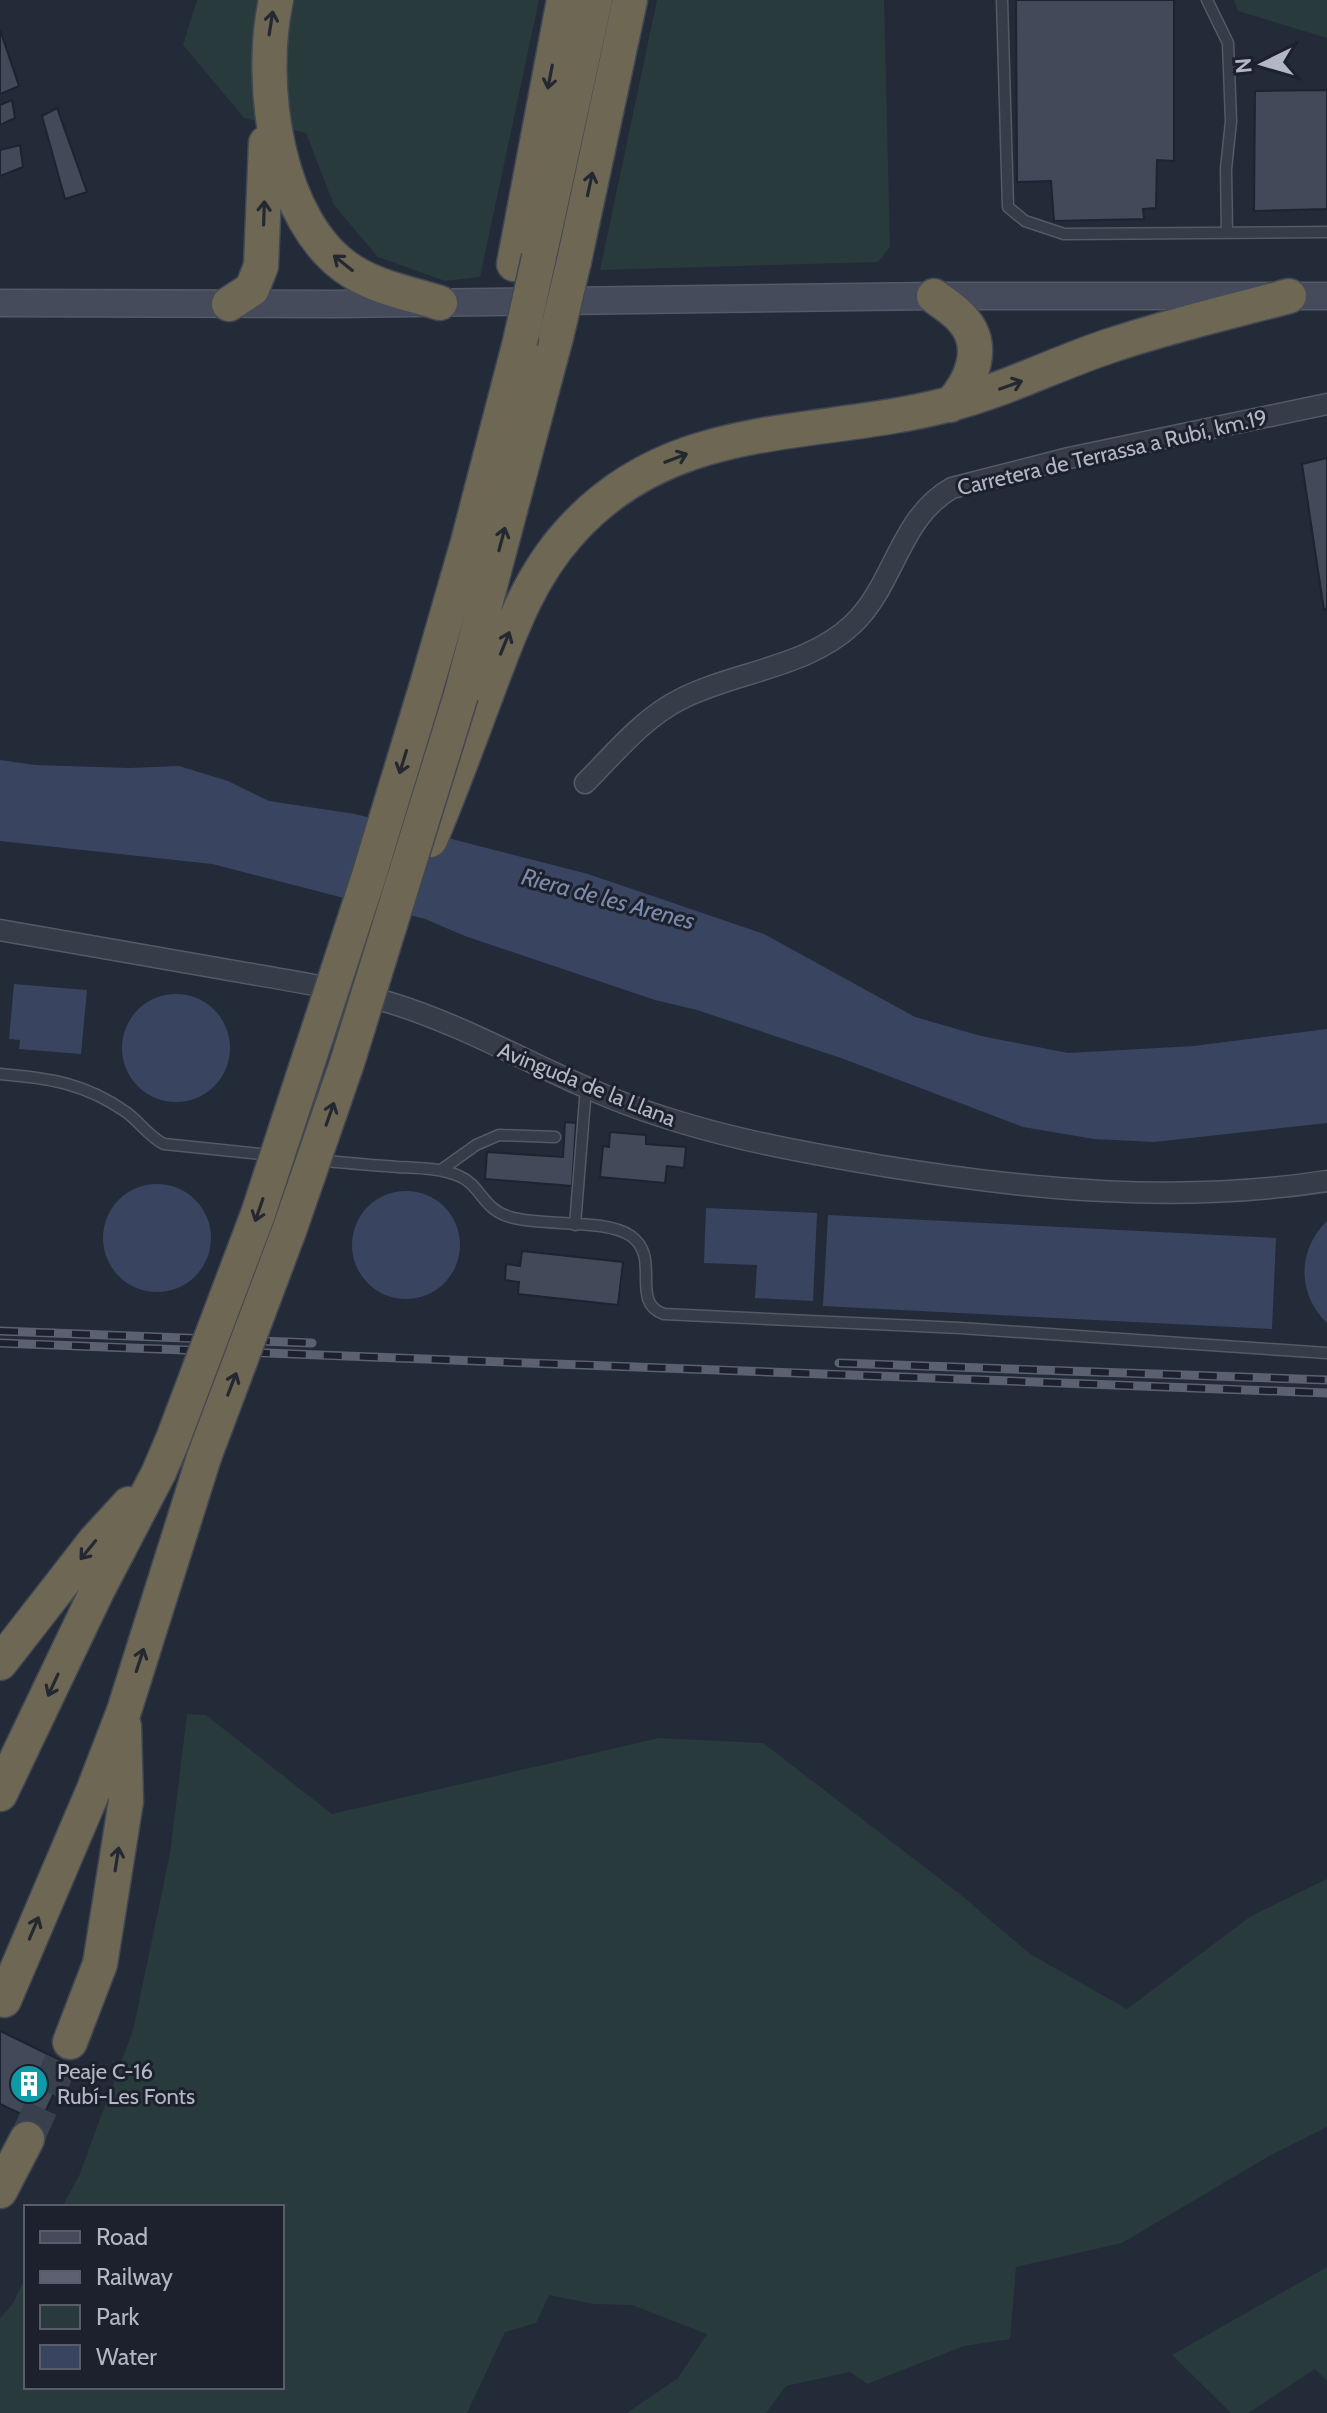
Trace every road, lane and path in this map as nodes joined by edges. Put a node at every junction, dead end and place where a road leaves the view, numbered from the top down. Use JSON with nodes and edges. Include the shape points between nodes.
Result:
{"nodes":[{"id":1,"x":276,"y":0,"type":"edge"},
{"id":2,"x":564,"y":0,"type":"edge"},
{"id":3,"x":595,"y":0,"type":"edge"},
{"id":4,"x":630,"y":0,"type":"edge"},
{"id":5,"x":1002,"y":0,"type":"edge"},
{"id":6,"x":1207,"y":0,"type":"edge"},
{"id":7,"x":268,"y":72,"type":"junction"},
{"id":8,"x":1327,"y":232,"type":"edge"},
{"id":9,"x":1227,"y":233,"type":"junction"},
{"id":10,"x":527,"y":260,"type":"junction"},
{"id":11,"x":934,"y":296,"type":"junction"},
{"id":12,"x":1289,"y":296,"type":"junction"},
{"id":13,"x":1327,"y":296,"type":"edge"},
{"id":14,"x":0,"y":303,"type":"edge"},
{"id":15,"x":440,"y":303,"type":"junction"},
{"id":16,"x":229,"y":304,"type":"junction"},
{"id":17,"x":1327,"y":404,"type":"edge"},
{"id":18,"x":950,"y":405,"type":"junction"},
{"id":19,"x":469,"y":706,"type":"junction"},
{"id":20,"x":585,"y":783,"type":"dead end"},
{"id":21,"x":0,"y":930,"type":"edge"},
{"id":22,"x":0,"y":1074,"type":"edge"},
{"id":23,"x":586,"y":1086,"type":"junction"},
{"id":24,"x":555,"y":1137,"type":"dead end"},
{"id":25,"x":289,"y":1157,"type":"dead end"},
{"id":26,"x":304,"y":1159,"type":"dead end"},
{"id":27,"x":441,"y":1170,"type":"junction"},
{"id":28,"x":1327,"y":1181,"type":"edge"},
{"id":29,"x":575,"y":1225,"type":"junction"},
{"id":30,"x":1327,"y":1353,"type":"edge"},
{"id":31,"x":159,"y":1472,"type":"junction"},
{"id":32,"x":0,"y":1663,"type":"edge"},
{"id":33,"x":124,"y":1711,"type":"junction"},
{"id":34,"x":0,"y":1794,"type":"edge"},
{"id":35,"x":4,"y":2000,"type":"dead end"},
{"id":36,"x":70,"y":2042,"type":"tunnel mouth"},
{"id":37,"x":27,"y":2139,"type":"tunnel mouth"},
{"id":38,"x":0,"y":2191,"type":"edge"}],
"edges":[{"from":7,"to":1,"type":"highway","one_way":true},
{"from":2,"to":10,"type":"highway","one_way":true},
{"from":3,"to":10,"type":"highway"},
{"from":19,"to":4,"type":"highway","one_way":true,"bridge":true},
{"from":5,"to":9,"type":"lane","via":[[1008,207],[1025,221],[1064,234]]},
{"from":6,"to":9,"type":"lane","via":[[1228,43]]},
{"from":15,"to":7,"type":"highway","one_way":true,"via":[[353,271],[318,237],[282,162]]},
{"from":16,"to":7,"type":"highway","one_way":true,"via":[[252,289],[261,266]]},
{"from":8,"to":9,"type":"lane"},
{"from":10,"to":31,"type":"highway","one_way":true,"bridge":true,"via":[[468,542],[426,688],[258,1214]]},
{"from":11,"to":12,"type":"main road"},
{"from":11,"to":15,"type":"main road"},
{"from":11,"to":18,"type":"highway","via":[[964,320],[975,352],[972,371]]},
{"from":12,"to":13,"type":"main road"},
{"from":18,"to":12,"type":"highway","one_way":true,"via":[[1136,337]]},
{"from":14,"to":16,"type":"main road"},
{"from":15,"to":16,"type":"main road"},
{"from":17,"to":20,"type":"street","name":"Carretera de Terrassa a Rubí, km.19","via":[[952,488],[919,516],[878,592],[840,635],[807,654],[681,699],[655,714]]},
{"from":19,"to":18,"type":"highway","one_way":true,"via":[[543,567],[587,513],[632,479],[671,459],[752,436]]},
{"from":33,"to":19,"type":"highway","one_way":true,"bridge":true,"via":[[204,1457],[290,1228]]},
{"from":21,"to":23,"type":"street","name":"Avinguda de la Llana","via":[[390,1003]]},
{"from":22,"to":25,"type":"lane","via":[[77,1085],[113,1103],[164,1144]]},
{"from":23,"to":28,"type":"street","name":"Avinguda de la Llana","via":[[645,1111],[742,1139],[1001,1184],[1156,1193]]},
{"from":23,"to":29,"type":"lane"},
{"from":24,"to":27,"type":"lane","via":[[499,1135]]},
{"from":26,"to":27,"type":"lane"},
{"from":27,"to":29,"type":"lane","via":[[468,1180],[498,1213]]},
{"from":29,"to":30,"type":"lane","via":[[613,1229],[636,1239],[645,1255],[647,1301],[664,1314]]},
{"from":31,"to":32,"type":"highway","one_way":true,"via":[[95,1541]]},
{"from":31,"to":34,"type":"highway","one_way":true},
{"from":35,"to":33,"type":"highway","one_way":true},
{"from":36,"to":33,"type":"highway","one_way":true,"via":[[100,1964],[126,1801]]},
{"from":37,"to":38,"type":"highway"}]}
